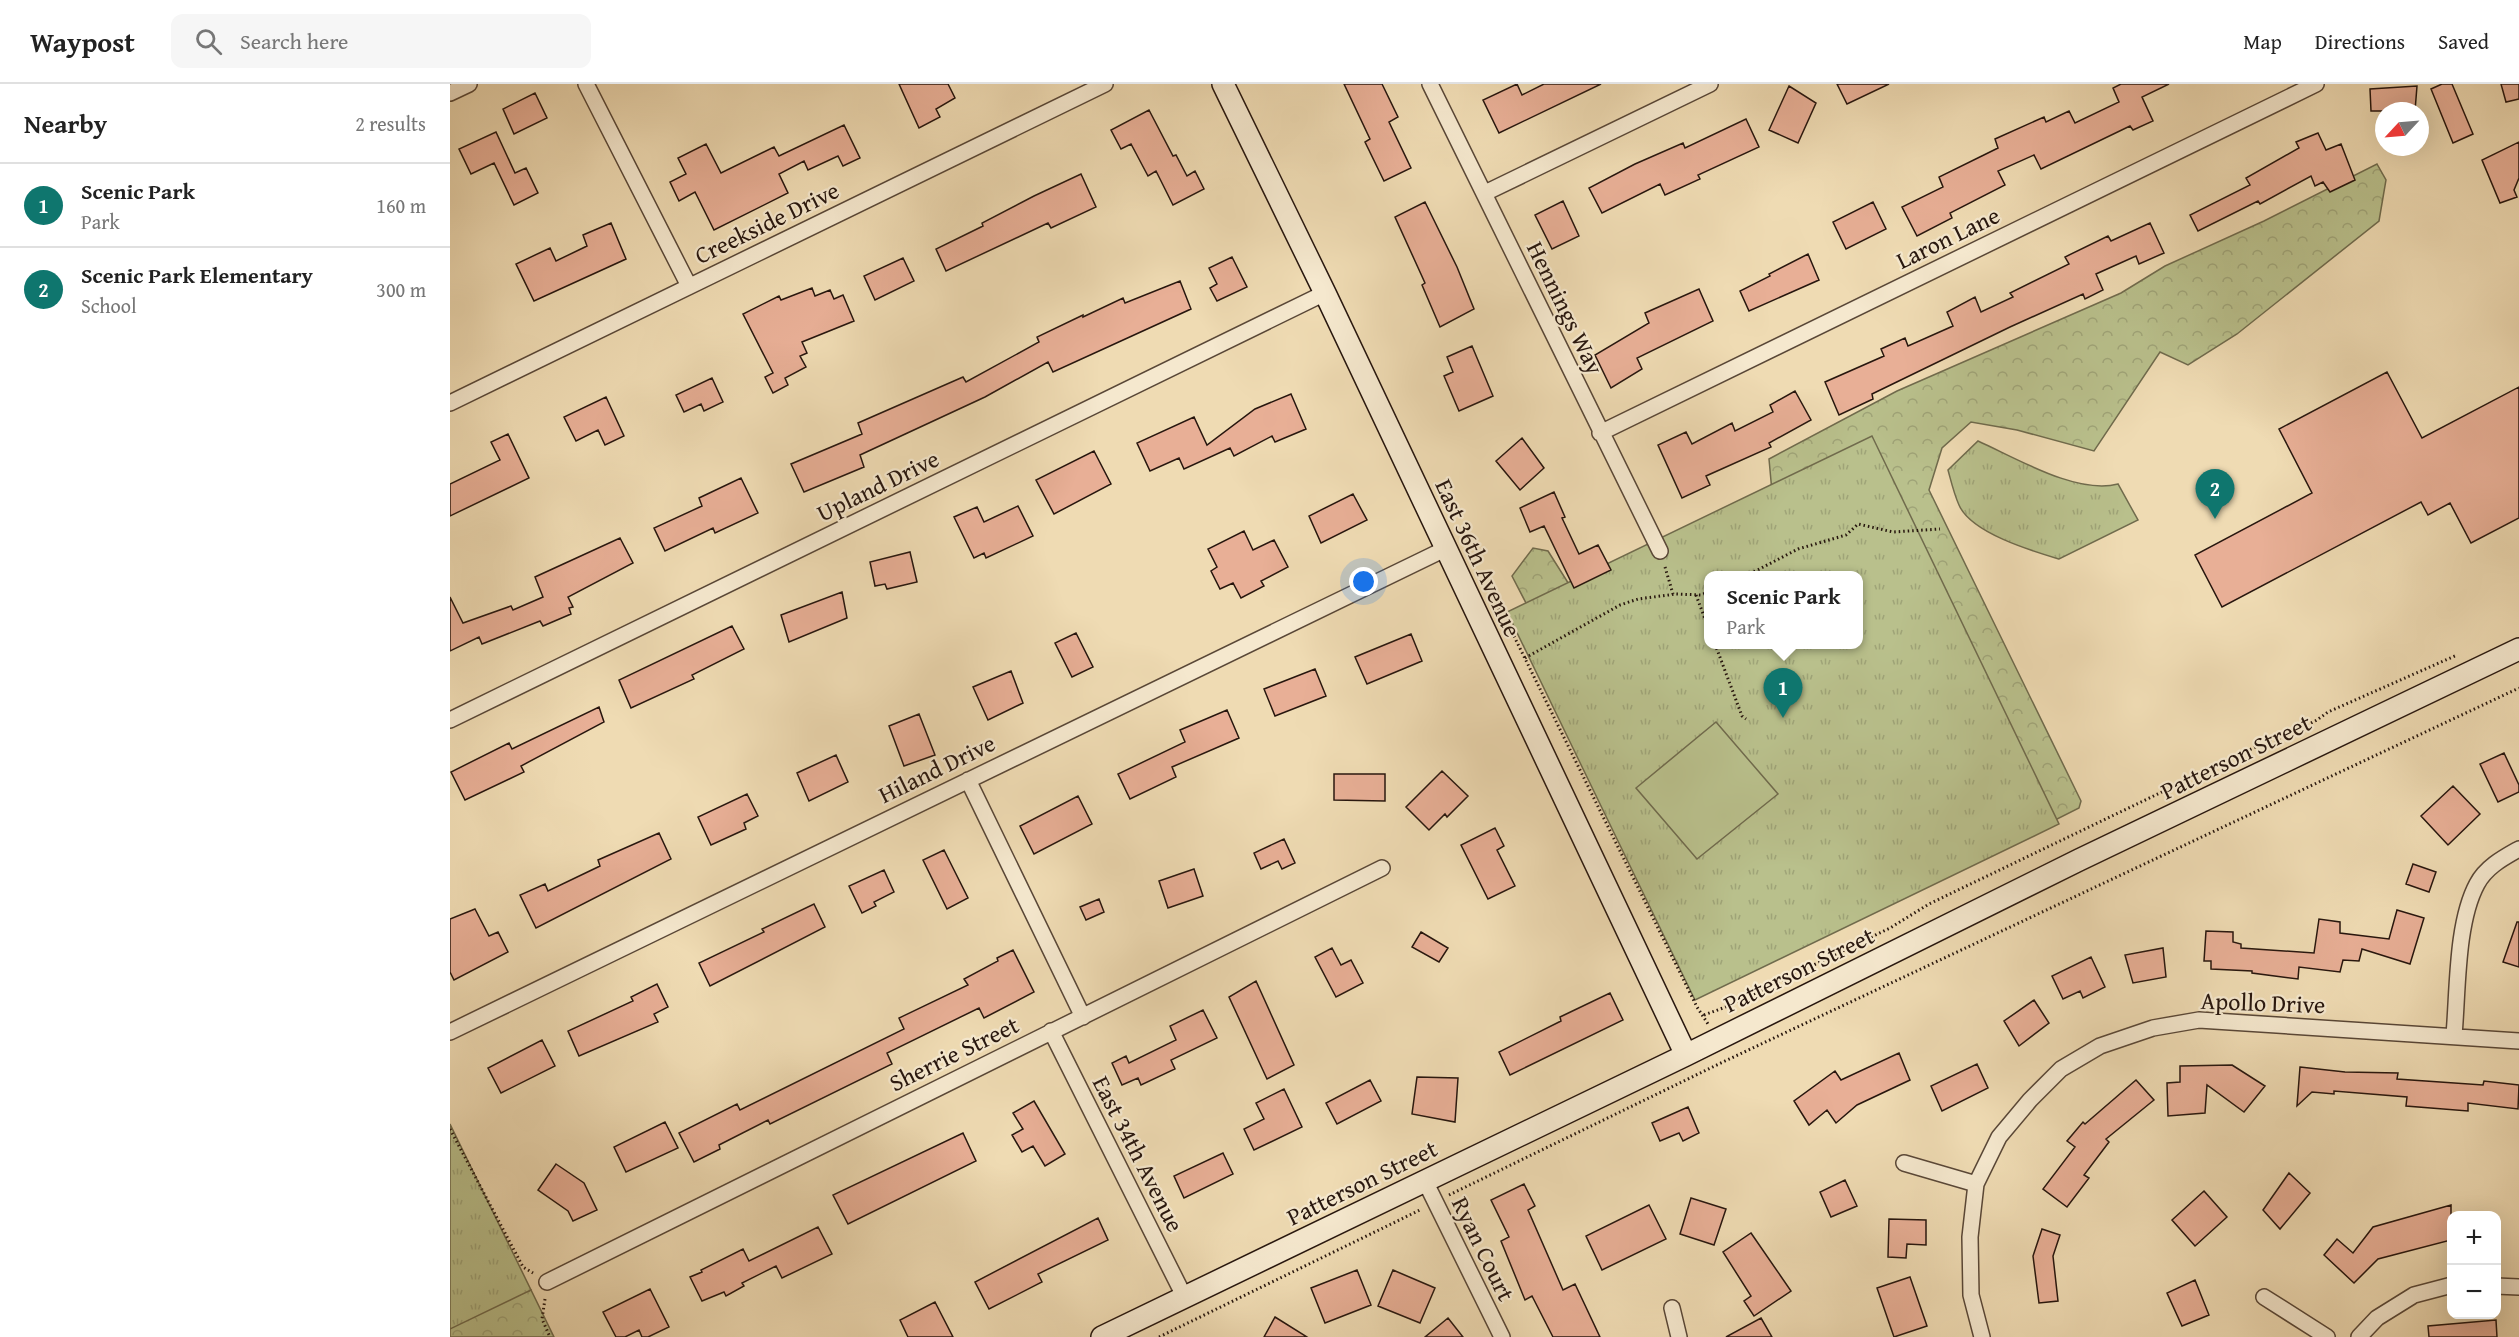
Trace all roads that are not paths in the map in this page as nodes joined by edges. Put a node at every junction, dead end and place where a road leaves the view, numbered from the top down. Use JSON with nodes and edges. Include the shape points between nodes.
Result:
{"nodes":[{"id":1,"x":469,"y":84,"type":"edge"},
{"id":2,"x":586,"y":84,"type":"edge"},
{"id":3,"x":1105,"y":84,"type":"edge"},
{"id":4,"x":1223,"y":84,"type":"edge"},
{"id":5,"x":1430,"y":84,"type":"edge"},
{"id":6,"x":1710,"y":84,"type":"edge"},
{"id":7,"x":2316,"y":84,"type":"edge"},
{"id":8,"x":450,"y":93,"type":"edge"},
{"id":9,"x":1485,"y":193,"type":"junction"},
{"id":10,"x":688,"y":286,"type":"junction"},
{"id":11,"x":1325,"y":293,"type":"junction"},
{"id":12,"x":450,"y":403,"type":"edge"},
{"id":13,"x":1600,"y":433,"type":"junction"},
{"id":14,"x":1445,"y":549,"type":"junction"},
{"id":15,"x":1659,"y":551,"type":"road end"},
{"id":16,"x":2519,"y":649,"type":"edge"},
{"id":17,"x":450,"y":720,"type":"edge"},
{"id":18,"x":968,"y":780,"type":"junction"},
{"id":19,"x":2519,"y":849,"type":"edge"},
{"id":20,"x":1382,"y":868,"type":"dead end"},
{"id":21,"x":1083,"y":1017,"type":"junction"},
{"id":22,"x":1052,"y":1031,"type":"junction"},
{"id":23,"x":450,"y":1032,"type":"edge"},
{"id":24,"x":2454,"y":1035,"type":"junction"},
{"id":25,"x":2519,"y":1041,"type":"edge"},
{"id":26,"x":1686,"y":1055,"type":"junction"},
{"id":27,"x":1904,"y":1163,"type":"dead end"},
{"id":28,"x":1425,"y":1181,"type":"junction"},
{"id":29,"x":1976,"y":1184,"type":"junction"},
{"id":30,"x":547,"y":1282,"type":"road end"},
{"id":31,"x":2447,"y":1286,"type":"edge"},
{"id":32,"x":2501,"y":1286,"type":"edge"},
{"id":33,"x":2519,"y":1287,"type":"edge"},
{"id":34,"x":2264,"y":1297,"type":"dead end"},
{"id":35,"x":1185,"y":1298,"type":"junction"},
{"id":36,"x":1672,"y":1308,"type":"dead end"},
{"id":37,"x":1102,"y":1337,"type":"edge"},
{"id":38,"x":1502,"y":1337,"type":"edge"},
{"id":39,"x":1679,"y":1337,"type":"edge"},
{"id":40,"x":1982,"y":1337,"type":"edge"},
{"id":41,"x":2327,"y":1337,"type":"edge"},
{"id":42,"x":2359,"y":1337,"type":"edge"}],
"edges":[{"from":1,"to":8,"type":"street"},
{"from":2,"to":10,"type":"street"},
{"from":3,"to":10,"type":"street","name":"Creekside Drive"},
{"from":4,"to":11,"type":"street","name":"East 36th Avenue"},
{"from":5,"to":9,"type":"street","name":"Hennings Way"},
{"from":6,"to":9,"type":"street"},
{"from":7,"to":13,"type":"street","name":"Laron Lane"},
{"from":9,"to":13,"type":"street","name":"Hennings Way"},
{"from":10,"to":12,"type":"street","name":"Creekside Drive"},
{"from":11,"to":14,"type":"street","name":"East 36th Avenue"},
{"from":11,"to":17,"type":"street","name":"Upland Drive"},
{"from":13,"to":15,"type":"street","name":"Hennings Way"},
{"from":14,"to":18,"type":"street","name":"Hiland Drive"},
{"from":14,"to":26,"type":"street","name":"East 36th Avenue"},
{"from":16,"to":26,"type":"street","name":"Patterson Street","via":[[2079,860]]},
{"from":18,"to":21,"type":"street"},
{"from":18,"to":23,"type":"street","name":"Hiland Drive"},
{"from":19,"to":24,"type":"street","via":[[2493,864],[2477,884],[2464,922]]},
{"from":20,"to":21,"type":"street","name":"Sherrie Street"},
{"from":21,"to":22,"type":"street","name":"Sherrie Street"},
{"from":22,"to":30,"type":"street","name":"Sherrie Street"},
{"from":22,"to":35,"type":"street","name":"East 34th Avenue"},
{"from":24,"to":25,"type":"street","name":"Apollo Drive"},
{"from":24,"to":29,"type":"street","name":"Apollo Drive","via":[[2199,1020],[2153,1028],[2100,1046],[2061,1069],[1999,1137]]},
{"from":26,"to":28,"type":"street","name":"Patterson Street"},
{"from":27,"to":29,"type":"street"},
{"from":28,"to":35,"type":"street","name":"Patterson Street"},
{"from":28,"to":38,"type":"street","name":"Ryan Court"},
{"from":29,"to":40,"type":"street","name":"Apollo Drive","via":[[1970,1237],[1971,1295]]},
{"from":31,"to":42,"type":"street","via":[[2414,1295],[2377,1318]]},
{"from":32,"to":33,"type":"street"},
{"from":34,"to":41,"type":"street"},
{"from":35,"to":37,"type":"street","name":"Patterson Street"},
{"from":36,"to":39,"type":"street"}]}
